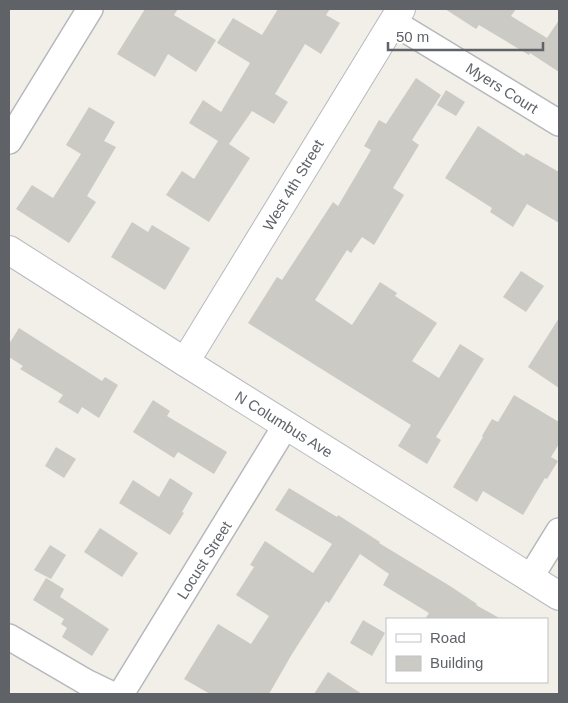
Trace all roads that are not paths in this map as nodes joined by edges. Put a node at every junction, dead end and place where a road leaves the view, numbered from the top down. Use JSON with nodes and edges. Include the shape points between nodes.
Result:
{"nodes":[{"id":1,"x":90,"y":9,"type":"edge"},
{"id":2,"x":397,"y":15,"type":"edge"},
{"id":3,"x":559,"y":124,"type":"edge"},
{"id":4,"x":9,"y":141,"type":"edge"},
{"id":5,"x":9,"y":250,"type":"edge"},
{"id":6,"x":185,"y":362,"type":"junction"},
{"id":7,"x":286,"y":425,"type":"junction"},
{"id":8,"x":559,"y":531,"type":"edge"},
{"id":9,"x":530,"y":578,"type":"junction"},
{"id":10,"x":559,"y":596,"type":"edge"},
{"id":11,"x":9,"y":637,"type":"edge"},
{"id":12,"x":111,"y":694,"type":"edge"},
{"id":13,"x":121,"y":694,"type":"edge"}],
"edges":[{"from":1,"to":4,"type":"street"},
{"from":2,"to":3,"type":"street","name":"Myers Court"},
{"from":2,"to":6,"type":"main road","name":"West 4th Street"},
{"from":5,"to":6,"type":"main road","name":"N Columbus Ave"},
{"from":6,"to":7,"type":"main road","name":"N Columbus Ave"},
{"from":7,"to":9,"type":"main road","name":"N Columbus Ave"},
{"from":7,"to":13,"type":"street","name":"Locust Street"},
{"from":8,"to":9,"type":"street"},
{"from":9,"to":10,"type":"main road","name":"N Columbus Ave"},
{"from":11,"to":12,"type":"street"}]}
